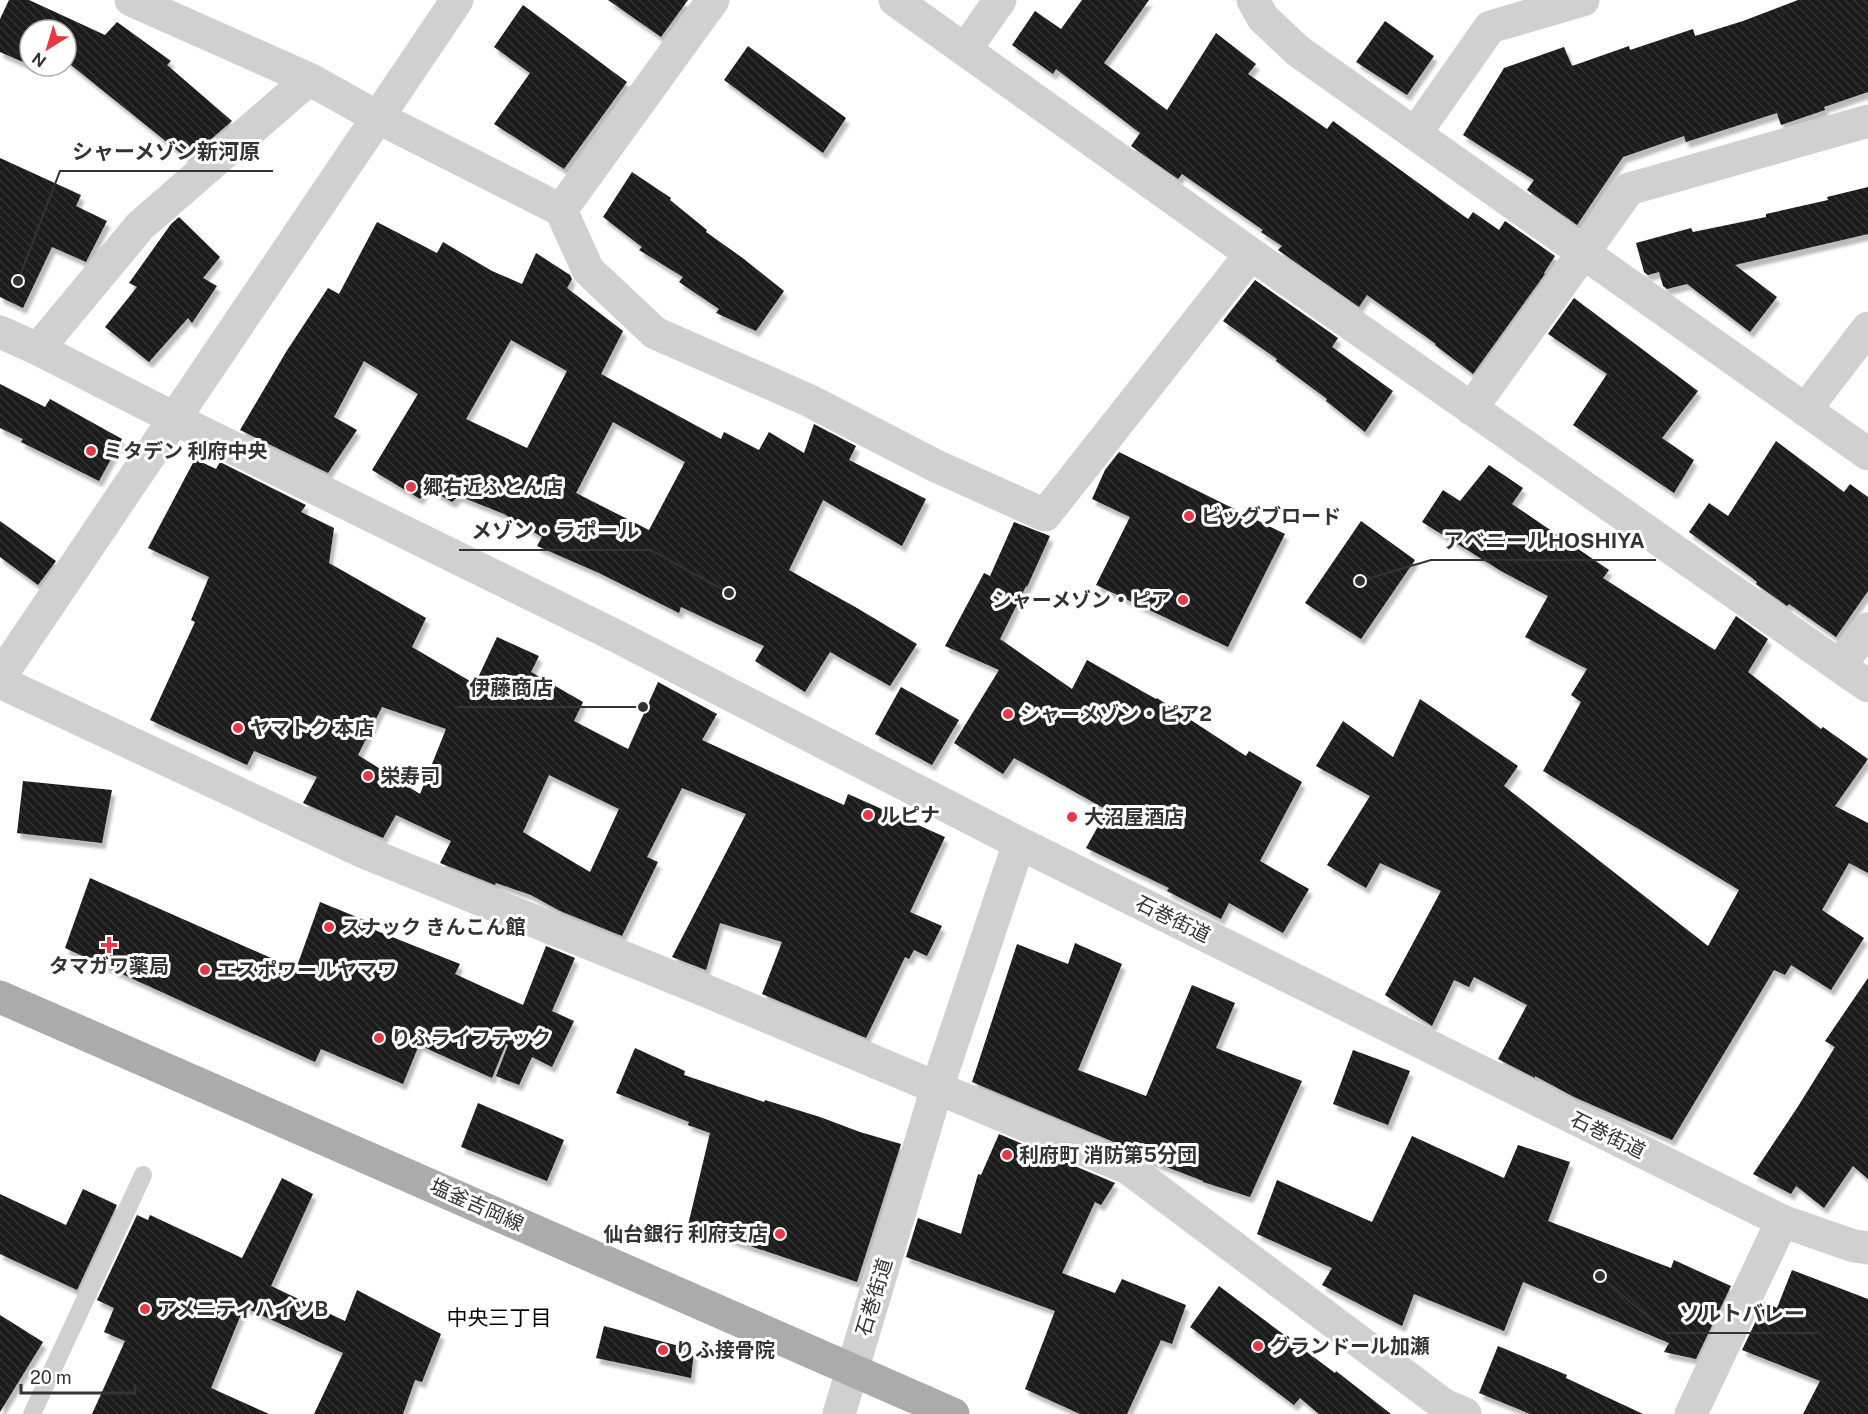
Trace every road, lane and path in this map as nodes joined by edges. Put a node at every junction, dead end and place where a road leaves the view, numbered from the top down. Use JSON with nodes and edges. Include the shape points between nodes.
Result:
{"nodes":[{"id":1,"x":131,"y":0,"type":"edge"},
{"id":2,"x":457,"y":0,"type":"edge"},
{"id":3,"x":713,"y":0,"type":"edge"},
{"id":4,"x":895,"y":0,"type":"edge"},
{"id":5,"x":1000,"y":0,"type":"edge"},
{"id":6,"x":1253,"y":0,"type":"edge"},
{"id":7,"x":1583,"y":0,"type":"edge"},
{"id":8,"x":965,"y":50,"type":"junction"},
{"id":9,"x":309,"y":79,"type":"junction"},
{"id":10,"x":377,"y":117,"type":"junction"},
{"id":11,"x":1868,"y":121,"type":"edge"},
{"id":12,"x":1415,"y":134,"type":"junction"},
{"id":13,"x":561,"y":210,"type":"junction"},
{"id":14,"x":1583,"y":252,"type":"junction"},
{"id":15,"x":1251,"y":254,"type":"junction"},
{"id":16,"x":1868,"y":328,"type":"edge"},
{"id":17,"x":0,"y":332,"type":"edge"},
{"id":18,"x":38,"y":349,"type":"junction"},
{"id":19,"x":1471,"y":409,"type":"junction"},
{"id":20,"x":1805,"y":410,"type":"junction"},
{"id":21,"x":174,"y":418,"type":"junction"},
{"id":22,"x":1868,"y":454,"type":"edge"},
{"id":23,"x":1868,"y":629,"type":"edge"},
{"id":24,"x":1839,"y":666,"type":"junction"},
{"id":25,"x":0,"y":677,"type":"edge"},
{"id":26,"x":0,"y":682,"type":"edge"},
{"id":27,"x":1868,"y":686,"type":"edge"},
{"id":28,"x":1019,"y":843,"type":"junction"},
{"id":29,"x":0,"y":997,"type":"edge"},
{"id":30,"x":937,"y":1088,"type":"junction"},
{"id":31,"x":143,"y":1175,"type":"dead end"},
{"id":32,"x":1782,"y":1221,"type":"junction"},
{"id":33,"x":1863,"y":1242,"type":"edge"},
{"id":34,"x":852,"y":1369,"type":"junction"},
{"id":35,"x":32,"y":1414,"type":"edge"},
{"id":36,"x":839,"y":1414,"type":"edge"},
{"id":37,"x":952,"y":1414,"type":"edge"},
{"id":38,"x":1465,"y":1414,"type":"edge"},
{"id":39,"x":1691,"y":1414,"type":"edge"}],
"edges":[{"from":1,"to":9,"type":"street"},
{"from":2,"to":10,"type":"street"},
{"from":3,"to":13,"type":"street"},
{"from":4,"to":8,"type":"street"},
{"from":5,"to":8,"type":"street"},
{"from":6,"to":12,"type":"street","via":[[1263,18],[1298,51]]},
{"from":7,"to":12,"type":"street","via":[[1490,27]]},
{"from":8,"to":15,"type":"street"},
{"from":9,"to":10,"type":"street"},
{"from":9,"to":18,"type":"street","via":[[140,226]]},
{"from":10,"to":13,"type":"street"},
{"from":10,"to":21,"type":"street"},
{"from":11,"to":14,"type":"street","via":[[1629,189]]},
{"from":12,"to":14,"type":"street"},
{"from":13,"to":15,"type":"street","via":[[588,270],[655,333],[808,400],[936,466],[1045,515]]},
{"from":14,"to":19,"type":"street"},
{"from":14,"to":20,"type":"street"},
{"from":15,"to":19,"type":"street"},
{"from":16,"to":20,"type":"street"},
{"from":17,"to":18,"type":"street"},
{"from":18,"to":21,"type":"street"},
{"from":19,"to":24,"type":"street"},
{"from":20,"to":22,"type":"street"},
{"from":21,"to":25,"type":"street"},
{"from":21,"to":28,"type":"street","via":[[616,636]]},
{"from":23,"to":24,"type":"street"},
{"from":24,"to":27,"type":"street"},
{"from":26,"to":30,"type":"street","via":[[366,853]]},
{"from":28,"to":30,"type":"street","name":"石巻街道"},
{"from":28,"to":32,"type":"street","name":"石巻街道"},
{"from":29,"to":34,"type":"main road","name":"塩釜吉岡線"},
{"from":30,"to":34,"type":"street","name":"石巻街道"},
{"from":30,"to":38,"type":"street","via":[[1128,1168],[1444,1405]]},
{"from":31,"to":35,"type":"lane"},
{"from":32,"to":33,"type":"street","name":"石巻街道"},
{"from":32,"to":39,"type":"street"},
{"from":34,"to":36,"type":"street","name":"石巻街道"},
{"from":34,"to":37,"type":"main road","name":"塩釜吉岡線"}]}
